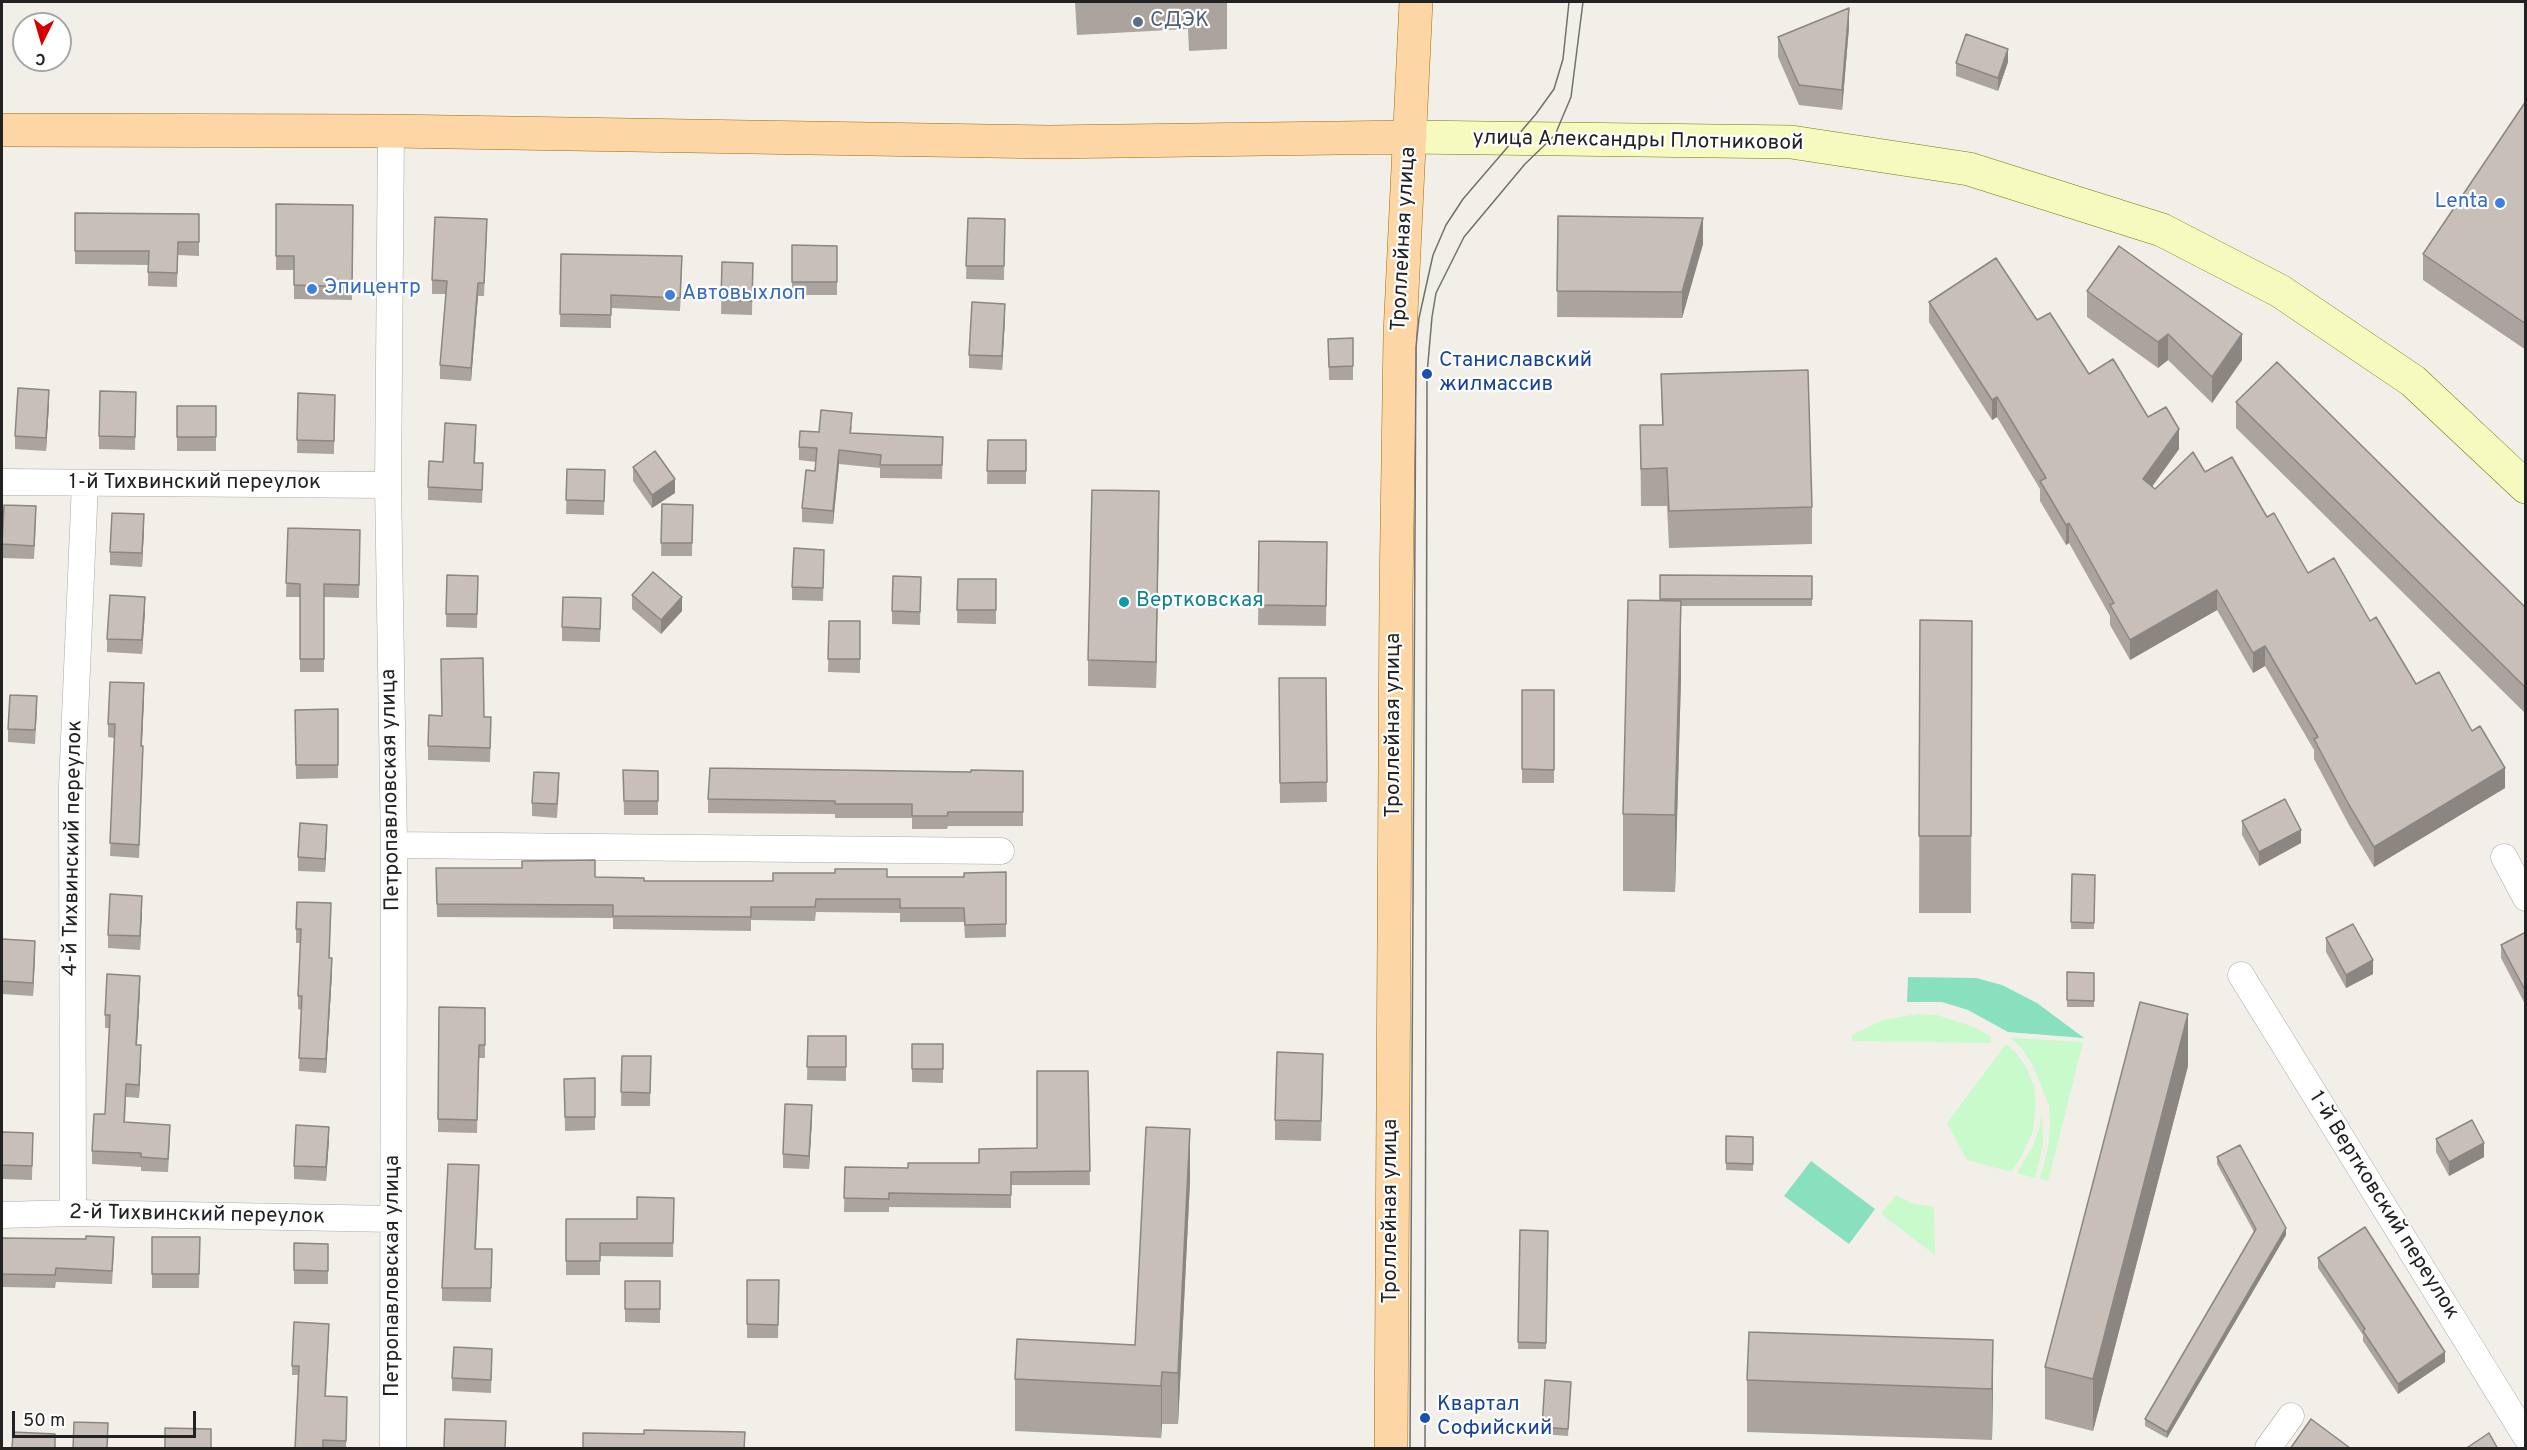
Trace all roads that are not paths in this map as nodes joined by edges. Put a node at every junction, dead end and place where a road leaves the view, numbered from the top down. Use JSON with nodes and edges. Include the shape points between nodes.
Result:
{"nodes":[{"id":1,"x":1416,"y":2,"type":"edge"},
{"id":2,"x":2,"y":130,"type":"edge"},
{"id":3,"x":391,"y":131,"type":"junction"},
{"id":4,"x":1410,"y":137,"type":"junction"},
{"id":5,"x":2,"y":482,"type":"edge"},
{"id":6,"x":85,"y":483,"type":"junction"},
{"id":7,"x":388,"y":485,"type":"junction"},
{"id":8,"x":2526,"y":487,"type":"edge"},
{"id":9,"x":394,"y":845,"type":"junction"},
{"id":10,"x":1001,"y":851,"type":"dead end"},
{"id":11,"x":2504,"y":857,"type":"dead end"},
{"id":12,"x":2526,"y":898,"type":"edge"},
{"id":13,"x":2241,"y":975,"type":"dead end"},
{"id":14,"x":73,"y":1213,"type":"junction"},
{"id":15,"x":2,"y":1215,"type":"edge"},
{"id":16,"x":393,"y":1219,"type":"junction"},
{"id":17,"x":2291,"y":1416,"type":"dead end"},
{"id":18,"x":2526,"y":1437,"type":"edge"},
{"id":19,"x":393,"y":1449,"type":"edge"},
{"id":20,"x":1391,"y":1449,"type":"edge"},
{"id":21,"x":2268,"y":1449,"type":"edge"}],
"edges":[{"from":1,"to":4,"type":"main road","name":"Троллейная улица"},
{"from":2,"to":3,"type":"main road"},
{"from":3,"to":4,"type":"main road","via":[[1049,142]]},
{"from":3,"to":7,"type":"street","name":"Петропавловская улица"},
{"from":4,"to":8,"type":"main road","name":"улица Александры Плотниковой","via":[[1791,142],[1969,168],[2162,230],[2280,291],[2413,381]]},
{"from":4,"to":20,"type":"main road","name":"Троллейная улица","via":[[1400,334],[1396,558]]},
{"from":5,"to":6,"type":"street","name":"1-й Тихвинский переулок"},
{"from":6,"to":7,"type":"street","name":"1-й Тихвинский переулок"},
{"from":6,"to":14,"type":"street","name":"4-й Тихвинский переулок","via":[[72,786]]},
{"from":7,"to":9,"type":"street","name":"Петропавловская улица"},
{"from":9,"to":10,"type":"street"},
{"from":9,"to":16,"type":"street","name":"Петропавловская улица"},
{"from":11,"to":12,"type":"street"},
{"from":13,"to":18,"type":"street","name":"1-й Вертковский переулок"},
{"from":14,"to":15,"type":"street","name":"2-й Тихвинский переулок"},
{"from":14,"to":16,"type":"street","name":"2-й Тихвинский переулок"},
{"from":16,"to":19,"type":"street","name":"Петропавловская улица"},
{"from":17,"to":21,"type":"street"}]}
